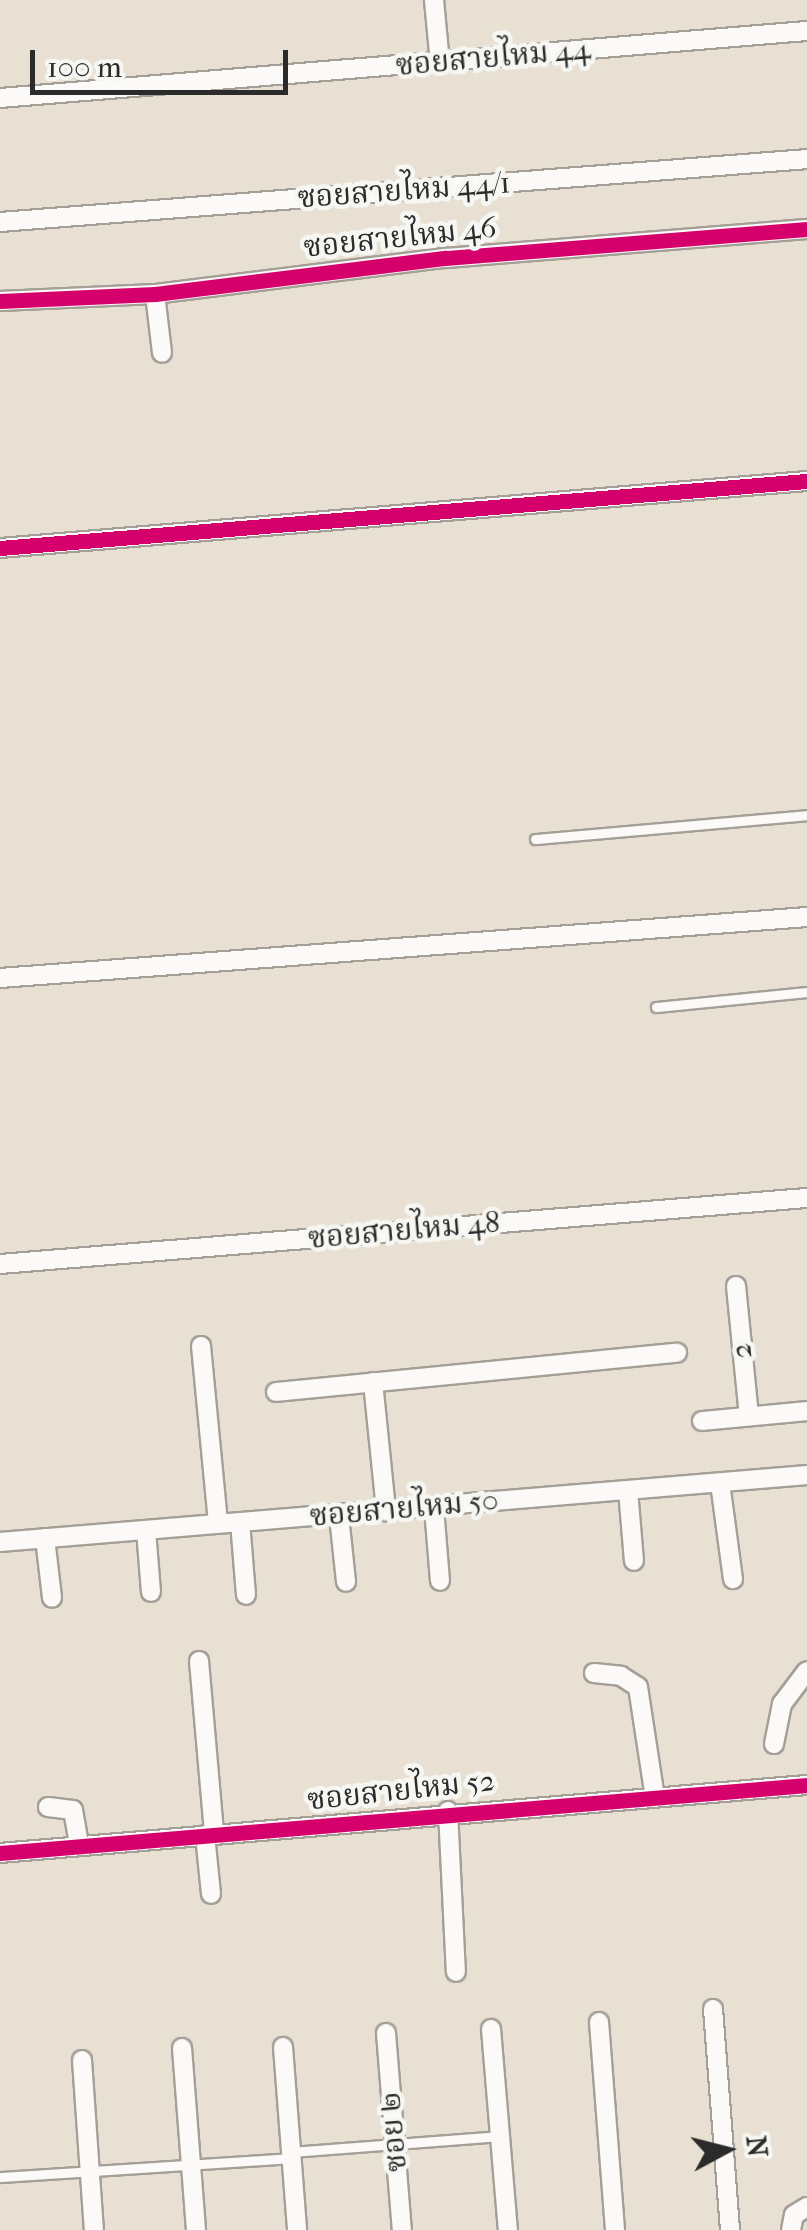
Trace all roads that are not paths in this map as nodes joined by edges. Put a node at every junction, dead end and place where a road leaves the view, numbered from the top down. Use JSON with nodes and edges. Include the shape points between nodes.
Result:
{"nodes":[{"id":1,"x":434,"y":0,"type":"edge"},
{"id":2,"x":807,"y":31,"type":"edge"},
{"id":3,"x":440,"y":63,"type":"junction"},
{"id":4,"x":0,"y":98,"type":"edge"},
{"id":5,"x":807,"y":159,"type":"edge"},
{"id":6,"x":0,"y":222,"type":"edge"},
{"id":7,"x":807,"y":229,"type":"edge"},
{"id":8,"x":154,"y":294,"type":"junction"},
{"id":9,"x":0,"y":301,"type":"edge"},
{"id":10,"x":162,"y":353,"type":"dead end"},
{"id":11,"x":807,"y":480,"type":"edge"},
{"id":12,"x":0,"y":548,"type":"edge"},
{"id":13,"x":807,"y":814,"type":"edge"},
{"id":14,"x":535,"y":839,"type":"dead end"},
{"id":15,"x":807,"y":917,"type":"edge"},
{"id":16,"x":0,"y":978,"type":"edge"},
{"id":17,"x":807,"y":992,"type":"edge"},
{"id":18,"x":656,"y":1007,"type":"dead end"},
{"id":19,"x":807,"y":1198,"type":"edge"},
{"id":20,"x":0,"y":1264,"type":"edge"},
{"id":21,"x":736,"y":1286,"type":"dead end"},
{"id":22,"x":201,"y":1346,"type":"dead end"},
{"id":23,"x":677,"y":1353,"type":"dead end"},
{"id":24,"x":373,"y":1382,"type":"junction"},
{"id":25,"x":276,"y":1392,"type":"dead end"},
{"id":26,"x":807,"y":1411,"type":"edge"},
{"id":27,"x":749,"y":1416,"type":"junction"},
{"id":28,"x":702,"y":1421,"type":"dead end"},
{"id":29,"x":807,"y":1475,"type":"edge"},
{"id":30,"x":720,"y":1483,"type":"junction"},
{"id":31,"x":628,"y":1490,"type":"junction"},
{"id":32,"x":434,"y":1508,"type":"junction"},
{"id":33,"x":386,"y":1511,"type":"junction"},
{"id":34,"x":339,"y":1516,"type":"junction"},
{"id":35,"x":240,"y":1522,"type":"junction"},
{"id":36,"x":218,"y":1524,"type":"junction"},
{"id":37,"x":146,"y":1530,"type":"junction"},
{"id":38,"x":46,"y":1538,"type":"junction"},
{"id":39,"x":0,"y":1542,"type":"edge"},
{"id":40,"x":634,"y":1561,"type":"dead end"},
{"id":41,"x":734,"y":1578,"type":"dead end"},
{"id":42,"x":440,"y":1581,"type":"dead end"},
{"id":43,"x":346,"y":1582,"type":"dead end"},
{"id":44,"x":151,"y":1592,"type":"dead end"},
{"id":45,"x":246,"y":1595,"type":"dead end"},
{"id":46,"x":52,"y":1598,"type":"dead end"},
{"id":47,"x":199,"y":1660,"type":"dead end"},
{"id":48,"x":807,"y":1671,"type":"edge"},
{"id":49,"x":594,"y":1673,"type":"dead end"},
{"id":50,"x":774,"y":1744,"type":"dead end"},
{"id":51,"x":807,"y":1786,"type":"edge"},
{"id":52,"x":654,"y":1798,"type":"junction"},
{"id":53,"x":48,"y":1807,"type":"dead end"},
{"id":54,"x":448,"y":1811,"type":"junction"},
{"id":55,"x":210,"y":1834,"type":"junction"},
{"id":56,"x":79,"y":1845,"type":"junction"},
{"id":57,"x":0,"y":1852,"type":"edge"},
{"id":58,"x":211,"y":1894,"type":"dead end"},
{"id":59,"x":456,"y":1972,"type":"dead end"},
{"id":60,"x":713,"y":2010,"type":"dead end"},
{"id":61,"x":599,"y":2022,"type":"dead end"},
{"id":62,"x":491,"y":2028,"type":"dead end"},
{"id":63,"x":386,"y":2033,"type":"dead end"},
{"id":64,"x":282,"y":2047,"type":"dead end"},
{"id":65,"x":182,"y":2048,"type":"dead end"},
{"id":66,"x":82,"y":2060,"type":"dead end"},
{"id":67,"x":499,"y":2136,"type":"junction"},
{"id":68,"x":395,"y":2144,"type":"junction"},
{"id":69,"x":292,"y":2155,"type":"junction"},
{"id":70,"x":191,"y":2165,"type":"junction"},
{"id":71,"x":90,"y":2171,"type":"junction"},
{"id":72,"x":0,"y":2177,"type":"edge"},
{"id":73,"x":807,"y":2207,"type":"edge"},
{"id":74,"x":94,"y":2230,"type":"edge"},
{"id":75,"x":196,"y":2230,"type":"edge"},
{"id":76,"x":297,"y":2230,"type":"edge"},
{"id":77,"x":402,"y":2230,"type":"edge"},
{"id":78,"x":508,"y":2230,"type":"edge"},
{"id":79,"x":615,"y":2230,"type":"edge"},
{"id":80,"x":730,"y":2230,"type":"edge"},
{"id":81,"x":792,"y":2230,"type":"edge"}],
"edges":[{"from":1,"to":3,"type":"street"},
{"from":2,"to":3,"type":"street","name":"ซอยสายไหม 44"},
{"from":3,"to":4,"type":"street","name":"ซอยสายไหม 44"},
{"from":5,"to":6,"type":"street","name":"ซอยสายไหม 44/1"},
{"from":7,"to":8,"type":"street","name":"ซอยสายไหม 46","via":[[446,258]]},
{"from":8,"to":9,"type":"street","name":"ซอยสายไหม 46"},
{"from":8,"to":10,"type":"street"},
{"from":11,"to":12,"type":"street"},
{"from":13,"to":14,"type":"lane"},
{"from":15,"to":16,"type":"street"},
{"from":17,"to":18,"type":"lane"},
{"from":19,"to":20,"type":"street","name":"ซอยสายไหม 48"},
{"from":21,"to":27,"type":"street","name":"2"},
{"from":22,"to":36,"type":"street"},
{"from":23,"to":24,"type":"street"},
{"from":24,"to":25,"type":"street"},
{"from":24,"to":33,"type":"street"},
{"from":26,"to":27,"type":"street"},
{"from":27,"to":28,"type":"street"},
{"from":29,"to":30,"type":"street","name":"ซอยสายไหม 50"},
{"from":30,"to":31,"type":"street","name":"ซอยสายไหม 50"},
{"from":30,"to":41,"type":"street"},
{"from":31,"to":32,"type":"street","name":"ซอยสายไหม 50"},
{"from":31,"to":40,"type":"street"},
{"from":32,"to":33,"type":"street","name":"ซอยสายไหม 50"},
{"from":32,"to":42,"type":"street"},
{"from":33,"to":34,"type":"street","name":"ซอยสายไหม 50"},
{"from":34,"to":35,"type":"street","name":"ซอยสายไหม 50"},
{"from":34,"to":43,"type":"street"},
{"from":35,"to":36,"type":"street","name":"ซอยสายไหม 50"},
{"from":35,"to":45,"type":"street"},
{"from":36,"to":37,"type":"street","name":"ซอยสายไหม 50"},
{"from":37,"to":38,"type":"street","name":"ซอยสายไหม 50"},
{"from":37,"to":44,"type":"street"},
{"from":38,"to":39,"type":"street","name":"ซอยสายไหม 50"},
{"from":38,"to":46,"type":"street"},
{"from":47,"to":55,"type":"street"},
{"from":48,"to":50,"type":"street","via":[[782,1704]]},
{"from":49,"to":52,"type":"street","via":[[632,1679],[638,1687]]},
{"from":51,"to":52,"type":"street","name":"ซอยสายไหม 52"},
{"from":52,"to":54,"type":"street","name":"ซอยสายไหม 52"},
{"from":53,"to":56,"type":"street","via":[[73,1810]]},
{"from":54,"to":55,"type":"street","name":"ซอยสายไหม 52"},
{"from":54,"to":59,"type":"street"},
{"from":55,"to":56,"type":"street","name":"ซอยสายไหม 52"},
{"from":55,"to":58,"type":"street"},
{"from":56,"to":57,"type":"street","name":"ซอยสายไหม 52"},
{"from":60,"to":80,"type":"street"},
{"from":61,"to":79,"type":"street"},
{"from":62,"to":67,"type":"street"},
{"from":63,"to":68,"type":"street","name":"ซอย ๒"},
{"from":64,"to":69,"type":"street"},
{"from":65,"to":70,"type":"street"},
{"from":66,"to":71,"type":"street"},
{"from":67,"to":68,"type":"lane"},
{"from":67,"to":78,"type":"street"},
{"from":68,"to":69,"type":"lane"},
{"from":68,"to":77,"type":"street","name":"ซอย ๒"},
{"from":69,"to":70,"type":"lane"},
{"from":69,"to":76,"type":"street"},
{"from":70,"to":71,"type":"lane"},
{"from":70,"to":75,"type":"street"},
{"from":71,"to":72,"type":"lane"},
{"from":71,"to":74,"type":"street"},
{"from":73,"to":81,"type":"street","via":[[794,2215]]}]}
